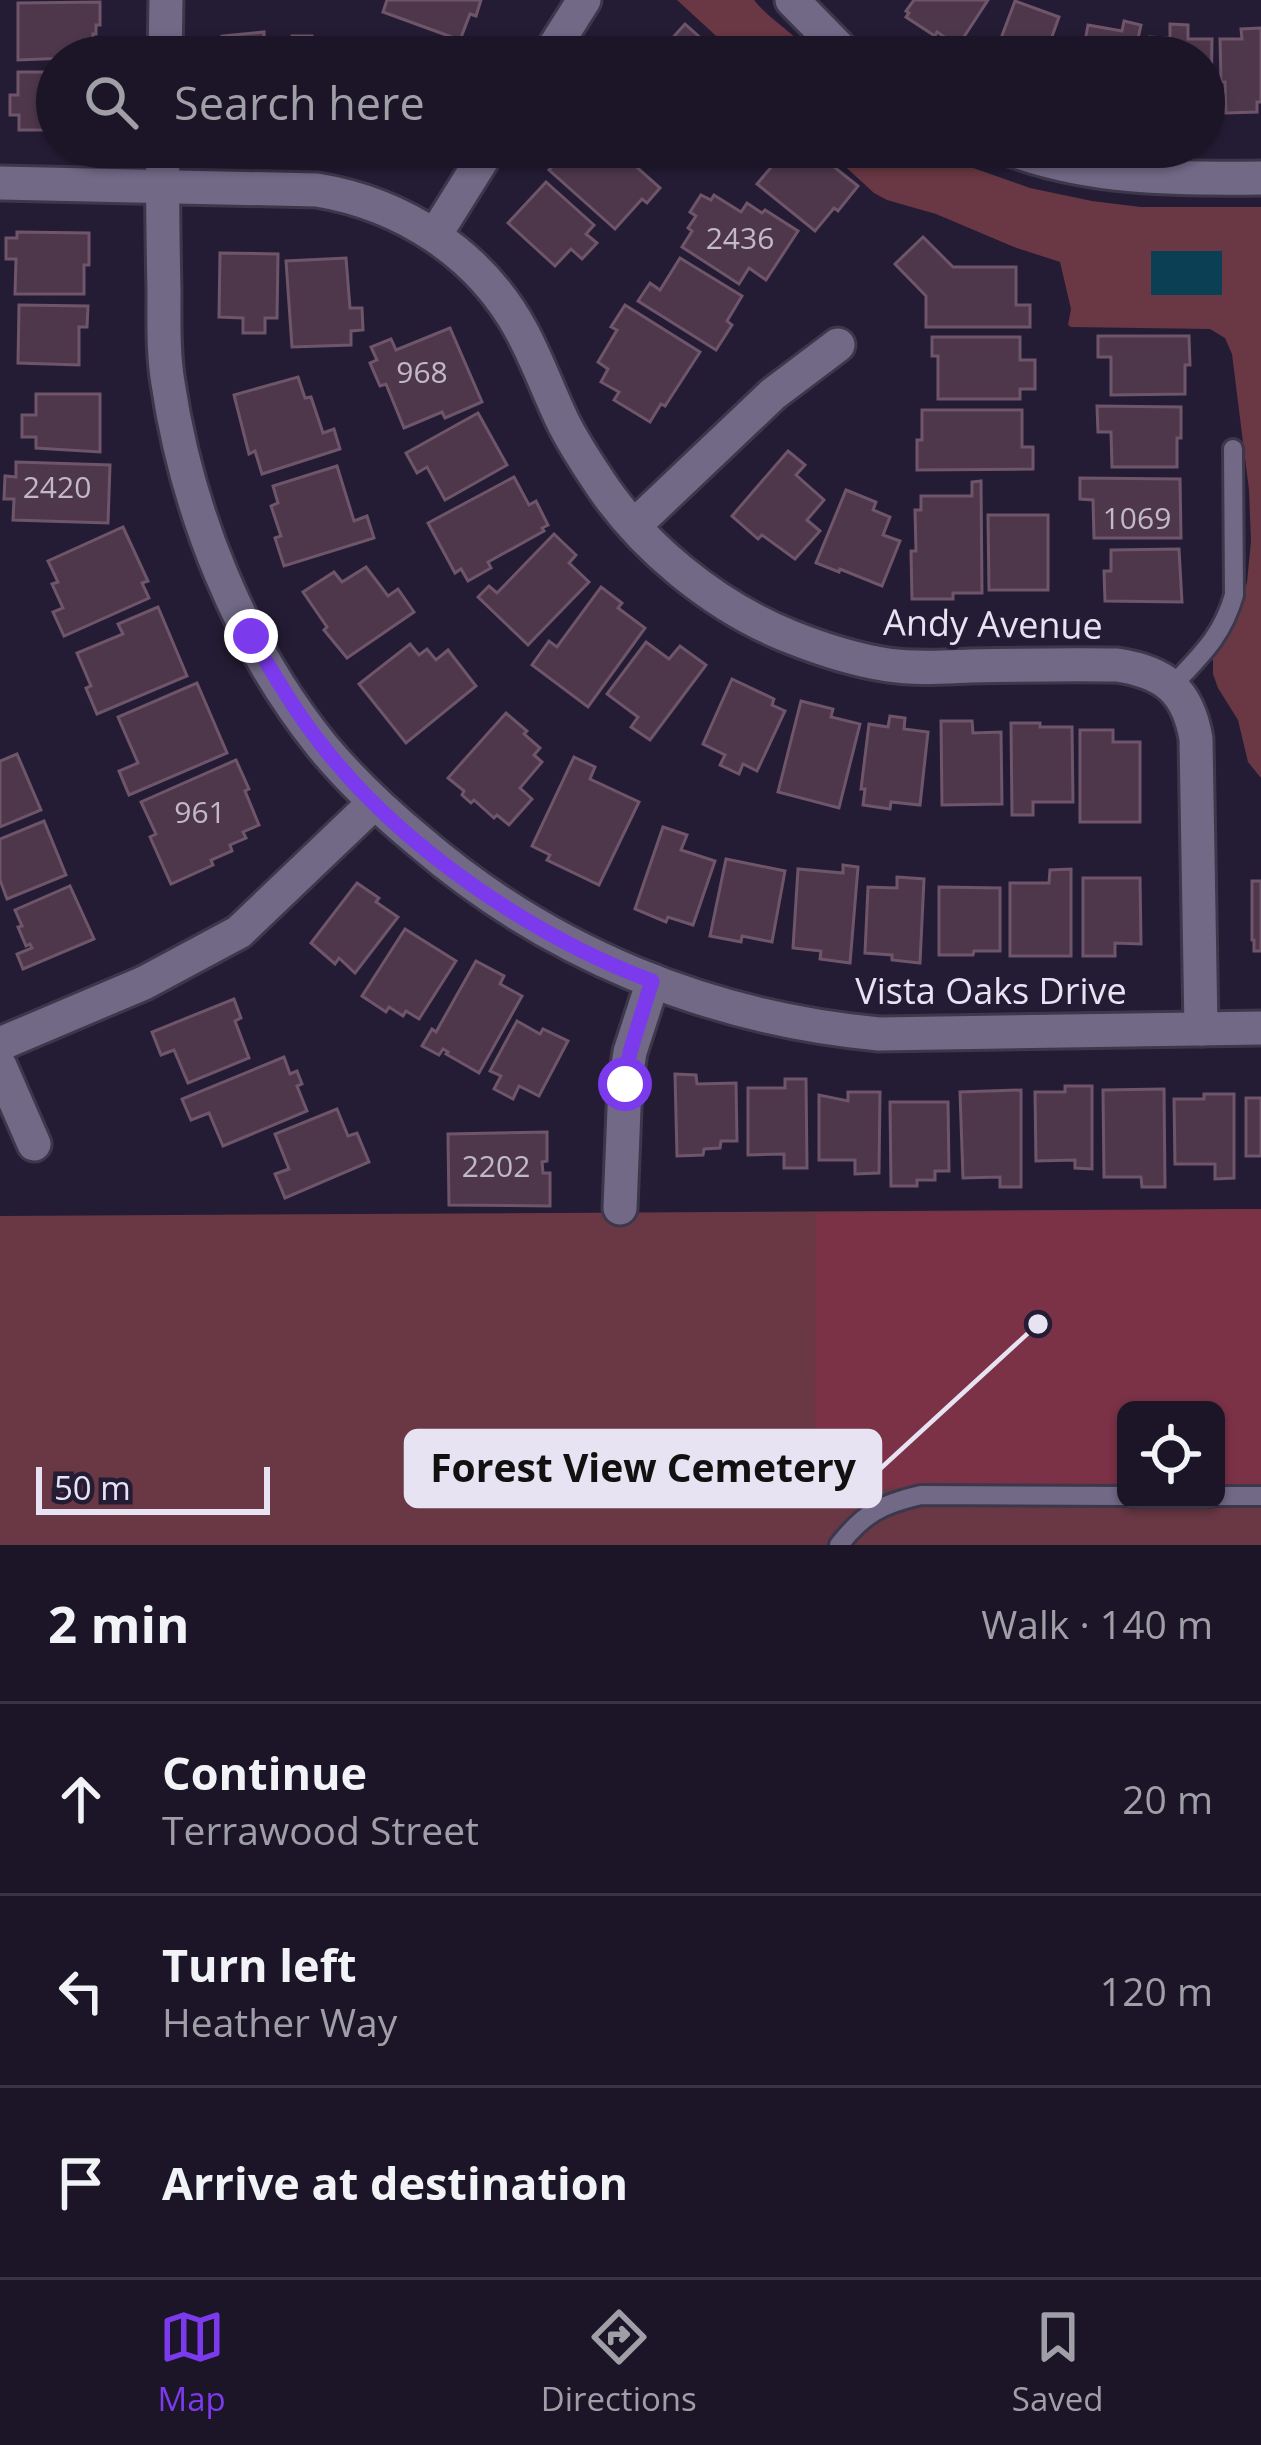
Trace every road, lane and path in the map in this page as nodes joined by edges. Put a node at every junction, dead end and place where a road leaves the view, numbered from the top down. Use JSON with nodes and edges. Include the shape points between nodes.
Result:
{"nodes":[{"id":1,"x":166,"y":0,"type":"edge"},
{"id":2,"x":584,"y":0,"type":"edge"},
{"id":3,"x":792,"y":0,"type":"edge"},
{"id":4,"x":165,"y":36,"type":"edge"},
{"id":5,"x":561,"y":36,"type":"edge"},
{"id":6,"x":827,"y":36,"type":"edge"},
{"id":7,"x":162,"y":168,"type":"edge"},
{"id":8,"x":477,"y":168,"type":"edge"},
{"id":9,"x":1076,"y":168,"type":"edge"},
{"id":10,"x":1261,"y":178,"type":"edge"},
{"id":11,"x":0,"y":183,"type":"edge"},
{"id":12,"x":162,"y":187,"type":"junction"},
{"id":13,"x":434,"y":235,"type":"junction"},
{"id":14,"x":838,"y":345,"type":"dead end"},
{"id":15,"x":1232,"y":449,"type":"dead end"},
{"id":16,"x":634,"y":526,"type":"junction"},
{"id":17,"x":1171,"y":687,"type":"junction"},
{"id":18,"x":374,"y":803,"type":"junction"},
{"id":19,"x":652,"y":981,"type":"junction"},
{"id":20,"x":1201,"y":1028,"type":"junction"},
{"id":21,"x":1261,"y":1028,"type":"edge"},
{"id":22,"x":0,"y":1044,"type":"edge"},
{"id":23,"x":0,"y":1066,"type":"edge"},
{"id":24,"x":34,"y":1144,"type":"dead end"},
{"id":25,"x":620,"y":1208,"type":"dead end"},
{"id":26,"x":1117,"y":1496,"type":"edge"},
{"id":27,"x":1225,"y":1496,"type":"edge"},
{"id":28,"x":1261,"y":1496,"type":"edge"},
{"id":29,"x":839,"y":1545,"type":"edge"}],
"edges":[{"from":1,"to":4,"type":"street"},
{"from":2,"to":5,"type":"street"},
{"from":3,"to":6,"type":"street"},
{"from":7,"to":12,"type":"street","name":"Vista Oaks Drive"},
{"from":8,"to":13,"type":"street"},
{"from":9,"to":10,"type":"street"},
{"from":11,"to":12,"type":"street","name":"Andy Avenue"},
{"from":12,"to":13,"type":"street","name":"Andy Avenue","via":[[341,194]]},
{"from":12,"to":18,"type":"street","name":"Vista Oaks Drive","via":[[167,380],[220,569],[290,702]]},
{"from":13,"to":16,"type":"street","name":"Andy Avenue","via":[[504,303],[564,424]]},
{"from":14,"to":16,"type":"street","via":[[772,394]]},
{"from":15,"to":17,"type":"lane","via":[[1234,595],[1215,640]]},
{"from":16,"to":17,"type":"street","name":"Andy Avenue","via":[[750,618],[841,654],[889,665],[1117,665]]},
{"from":17,"to":20,"type":"street","via":[[1196,739]]},
{"from":18,"to":19,"type":"street","name":"Vista Oaks Drive","via":[[490,898],[545,933]]},
{"from":18,"to":22,"type":"street","via":[[239,932]]},
{"from":19,"to":20,"type":"street","name":"Vista Oaks Drive","via":[[778,1020],[879,1034]]},
{"from":19,"to":25,"type":"street","via":[[625,1084]]},
{"from":20,"to":21,"type":"street","name":"Vista Oaks Drive"},
{"from":23,"to":24,"type":"street"},
{"from":26,"to":29,"type":"lane","via":[[921,1495],[861,1519]]},
{"from":27,"to":28,"type":"lane"}]}
